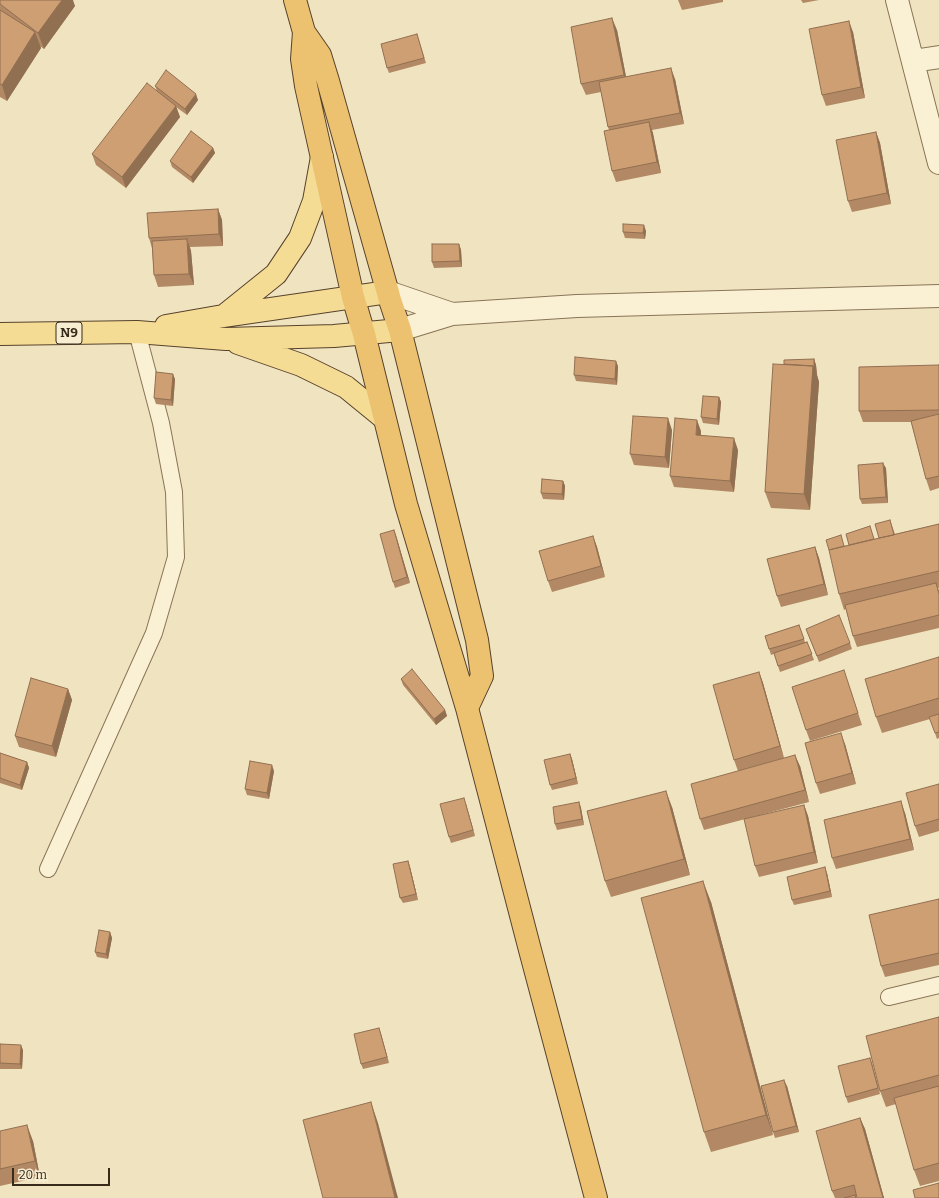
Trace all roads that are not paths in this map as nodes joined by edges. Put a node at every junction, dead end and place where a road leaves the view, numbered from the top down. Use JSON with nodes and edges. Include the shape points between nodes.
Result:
{"nodes":[{"id":1,"x":295,"y":0,"type":"edge"},
{"id":2,"x":897,"y":0,"type":"edge"},
{"id":3,"x":304,"y":32,"type":"junction"},
{"id":4,"x":939,"y":57,"type":"edge"},
{"id":5,"x":913,"y":61,"type":"junction"},
{"id":6,"x":322,"y":157,"type":"junction"},
{"id":7,"x":939,"y":163,"type":"edge"},
{"id":8,"x":388,"y":292,"type":"junction"},
{"id":9,"x":939,"y":296,"type":"edge"},
{"id":10,"x":353,"y":297,"type":"junction"},
{"id":11,"x":452,"y":314,"type":"junction"},
{"id":12,"x":223,"y":316,"type":"junction"},
{"id":13,"x":400,"y":330,"type":"junction"},
{"id":14,"x":137,"y":332,"type":"junction"},
{"id":15,"x":0,"y":334,"type":"edge"},
{"id":16,"x":364,"y":334,"type":"junction"},
{"id":17,"x":226,"y":339,"type":"junction"},
{"id":18,"x":384,"y":418,"type":"junction"},
{"id":19,"x":467,"y":708,"type":"junction"},
{"id":20,"x":48,"y":869,"type":"dead end"},
{"id":21,"x":939,"y":985,"type":"edge"},
{"id":22,"x":889,"y":997,"type":"dead end"},
{"id":23,"x":596,"y":1198,"type":"edge"}],
"edges":[{"from":1,"to":3,"type":"highway"},
{"from":2,"to":5,"type":"street"},
{"from":3,"to":6,"type":"highway","via":[[302,59]]},
{"from":3,"to":8,"type":"highway","via":[[320,55]]},
{"from":4,"to":5,"type":"street"},
{"from":5,"to":7,"type":"street"},
{"from":6,"to":10,"type":"highway"},
{"from":6,"to":12,"type":"main road","via":[[314,201],[300,238],[276,274]]},
{"from":8,"to":10,"type":"main road"},
{"from":8,"to":11,"type":"street"},
{"from":8,"to":13,"type":"highway"},
{"from":9,"to":11,"type":"street","via":[[577,306]]},
{"from":10,"to":12,"type":"main road"},
{"from":10,"to":16,"type":"highway"},
{"from":11,"to":13,"type":"street"},
{"from":12,"to":14,"type":"main road"},
{"from":13,"to":16,"type":"main road"},
{"from":13,"to":19,"type":"highway","via":[[477,640],[482,676]]},
{"from":14,"to":15,"type":"main road","number":"N9"},
{"from":14,"to":17,"type":"main road"},
{"from":14,"to":20,"type":"lane","via":[[161,423],[174,492],[176,557],[154,633]]},
{"from":16,"to":17,"type":"main road"},
{"from":16,"to":18,"type":"highway"},
{"from":17,"to":18,"type":"main road","via":[[302,365],[346,387]]},
{"from":18,"to":19,"type":"highway","via":[[406,504]]},
{"from":19,"to":23,"type":"highway"},
{"from":21,"to":22,"type":"lane"}]}
